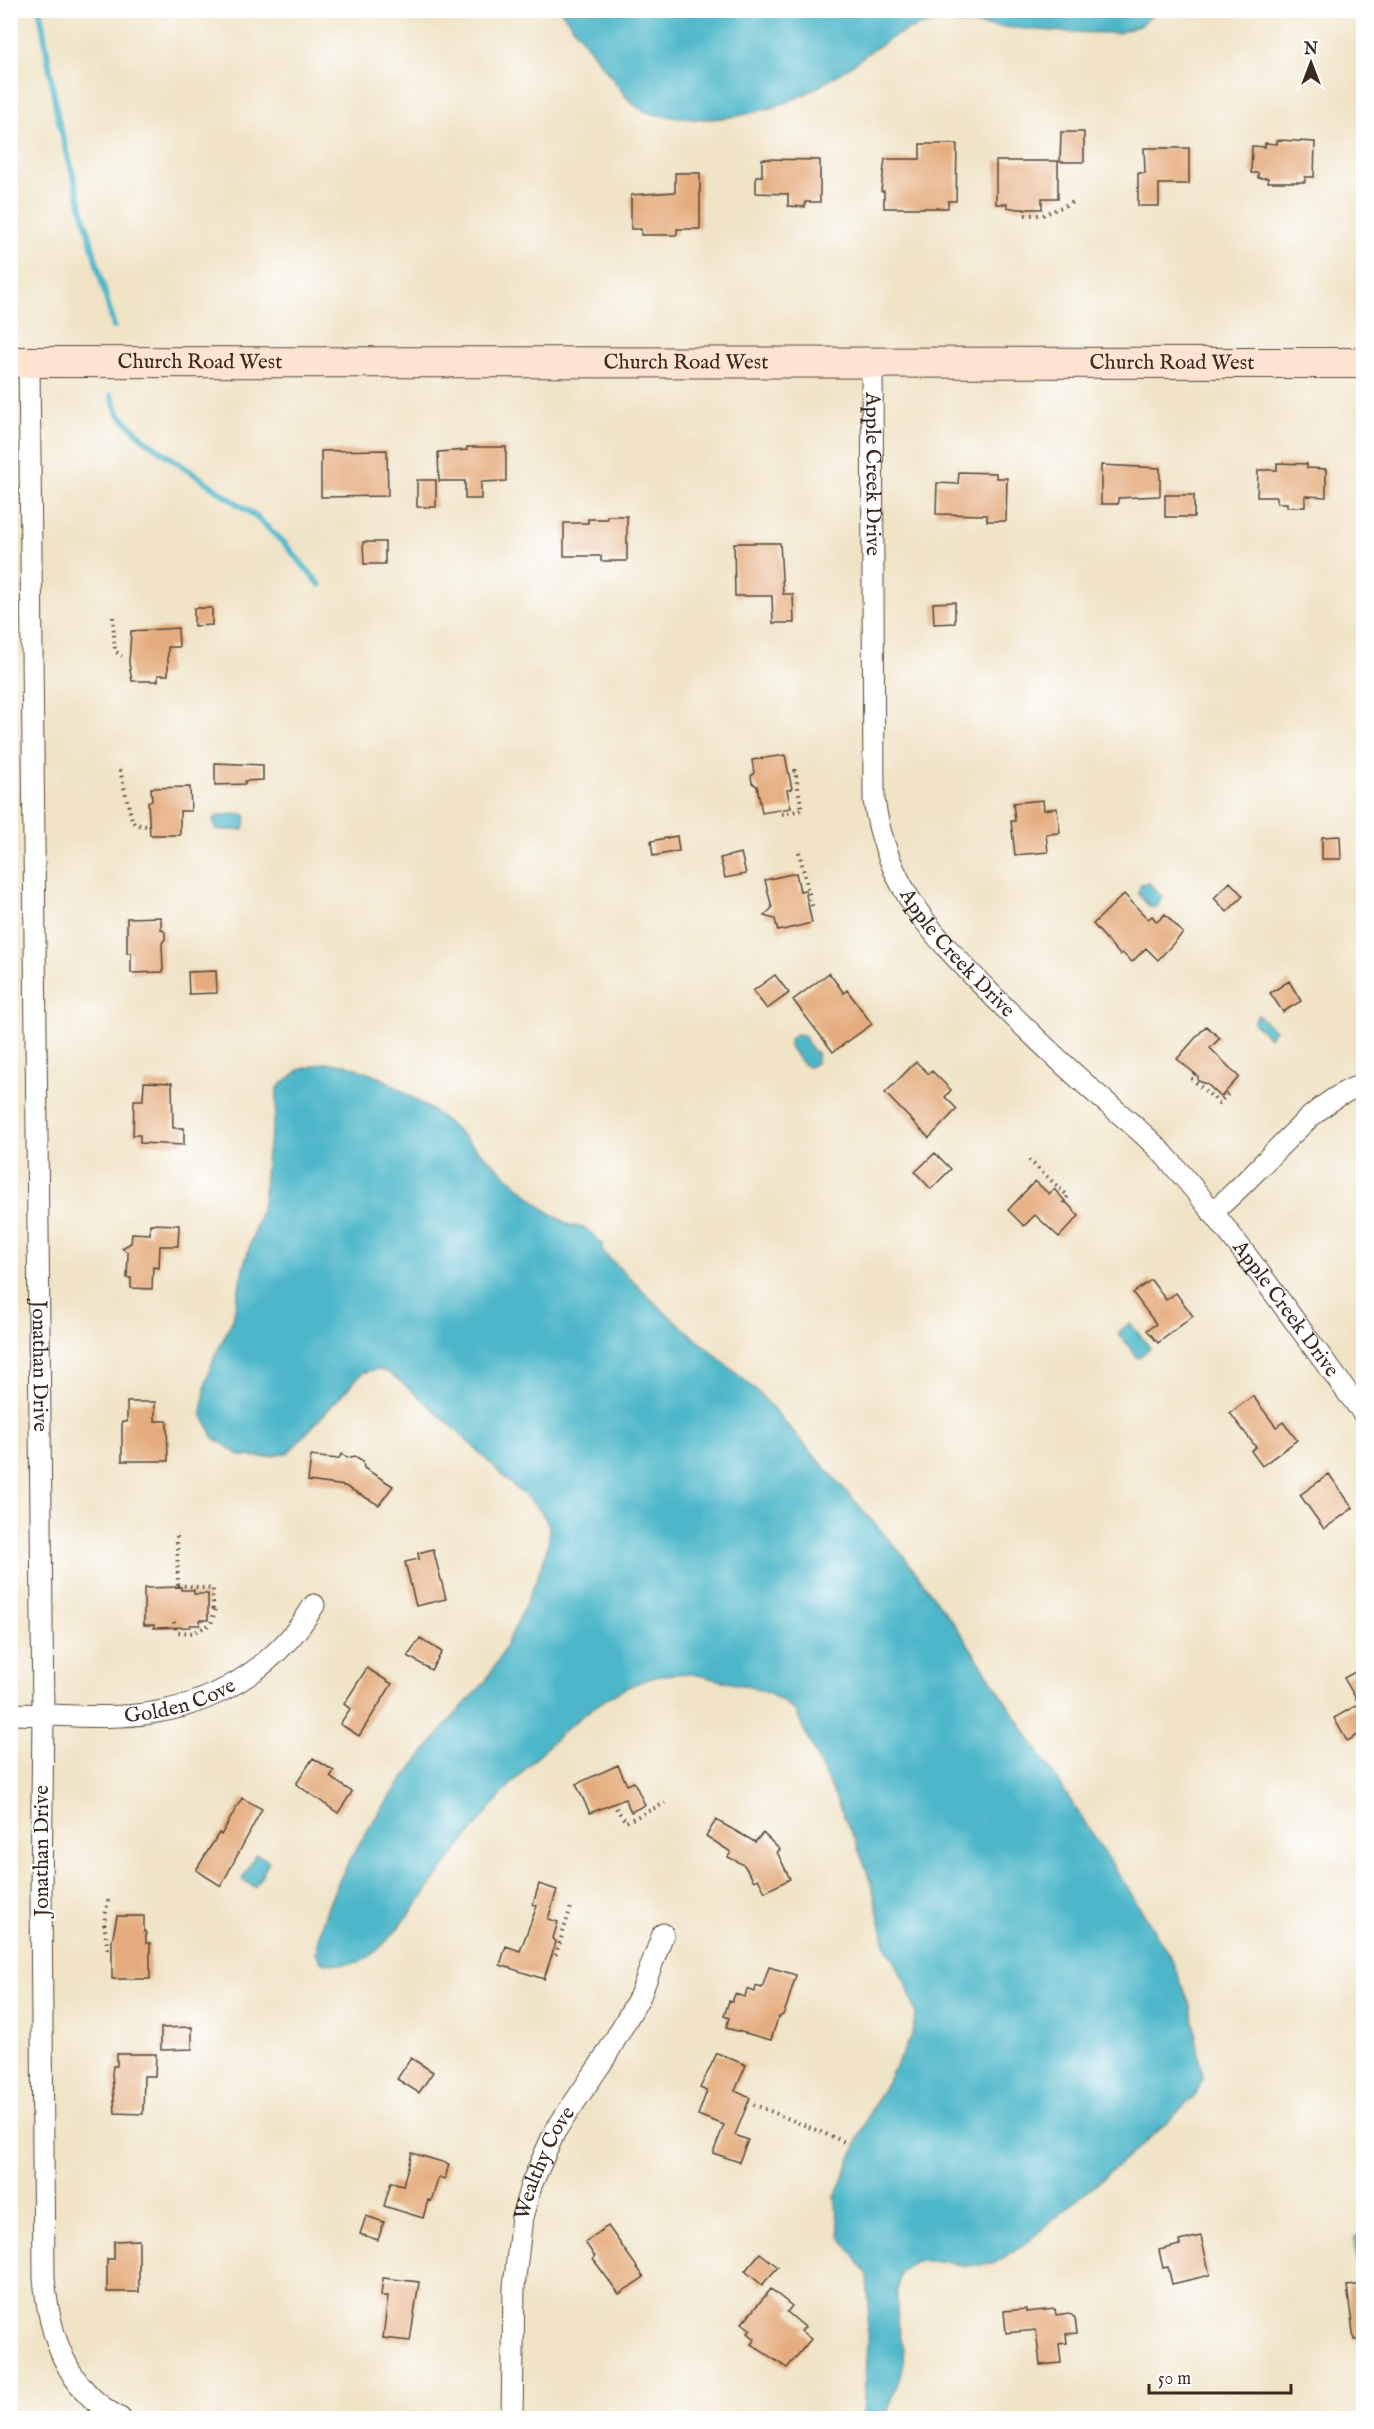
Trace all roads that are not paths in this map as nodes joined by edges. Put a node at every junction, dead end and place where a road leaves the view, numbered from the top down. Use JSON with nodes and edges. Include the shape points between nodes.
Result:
{"nodes":[{"id":1,"x":20,"y":362,"type":"edge"},
{"id":2,"x":872,"y":363,"type":"junction"},
{"id":3,"x":1364,"y":363,"type":"edge"},
{"id":4,"x":1364,"y":1085,"type":"edge"},
{"id":5,"x":1212,"y":1212,"type":"junction"},
{"id":6,"x":1364,"y":1414,"type":"edge"},
{"id":7,"x":314,"y":1605,"type":"dead end"},
{"id":8,"x":10,"y":1714,"type":"edge"},
{"id":9,"x":43,"y":1714,"type":"junction"},
{"id":10,"x":663,"y":1934,"type":"dead end"},
{"id":11,"x":120,"y":2418,"type":"edge"},
{"id":12,"x":512,"y":2418,"type":"edge"}],
"edges":[{"from":1,"to":2,"type":"street","name":"Church Road West"},
{"from":1,"to":9,"type":"street","name":"Jonathan Drive"},
{"from":2,"to":3,"type":"street","name":"Church Road West"},
{"from":2,"to":5,"type":"street","name":"Apple Creek Drive","via":[[872,770],[878,828],[889,860],[909,900],[956,959],[1043,1046],[1158,1149]]},
{"from":4,"to":5,"type":"street","via":[[1324,1104]]},
{"from":5,"to":6,"type":"street","name":"Apple Creek Drive"},
{"from":7,"to":9,"type":"street","name":"Golden Cove","via":[[303,1624],[270,1659],[226,1690],[157,1712],[105,1716]]},
{"from":8,"to":9,"type":"street","name":"Golden Cove"},
{"from":9,"to":11,"type":"street","name":"Jonathan Drive","via":[[44,2278],[57,2347],[66,2364],[80,2385]]},
{"from":10,"to":12,"type":"street","name":"Wealthy Cove","via":[[640,1996],[604,2059],[555,2131],[532,2183],[522,2217],[514,2287]]}]}
